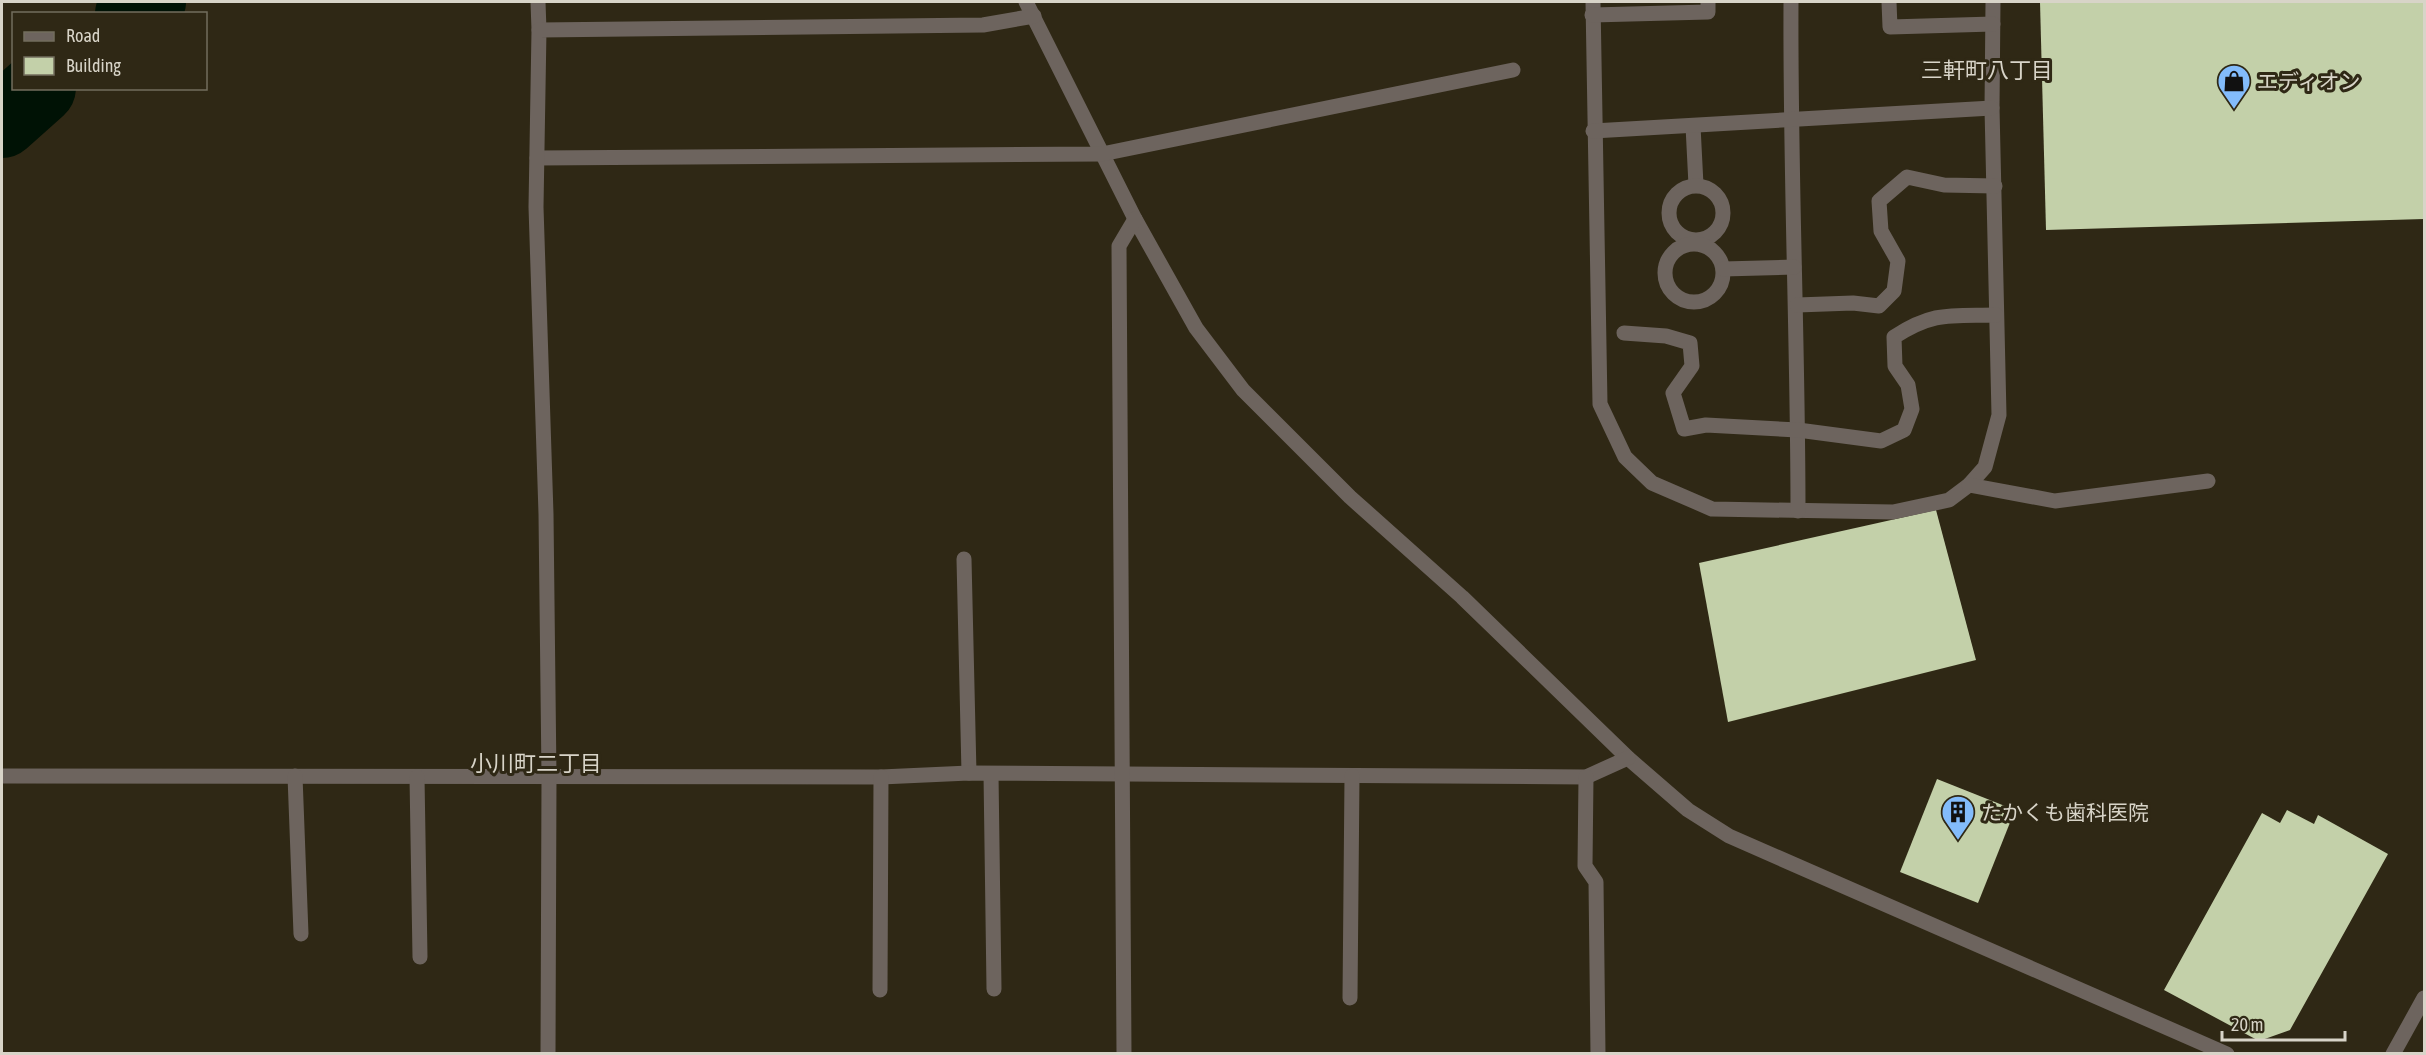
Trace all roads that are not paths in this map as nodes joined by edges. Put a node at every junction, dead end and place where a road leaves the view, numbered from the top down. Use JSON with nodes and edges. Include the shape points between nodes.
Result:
{"nodes":[{"id":1,"x":538,"y":2,"type":"edge"},
{"id":2,"x":1026,"y":2,"type":"edge"},
{"id":3,"x":1708,"y":2,"type":"edge"},
{"id":4,"x":1791,"y":2,"type":"edge"},
{"id":5,"x":1889,"y":2,"type":"edge"},
{"id":6,"x":1993,"y":2,"type":"edge"},
{"id":7,"x":1592,"y":8,"type":"edge"},
{"id":8,"x":1034,"y":16,"type":"junction"},
{"id":9,"x":1993,"y":24,"type":"junction"},
{"id":10,"x":539,"y":30,"type":"junction"},
{"id":11,"x":1513,"y":70,"type":"dead end"},
{"id":12,"x":1992,"y":108,"type":"junction"},
{"id":13,"x":1790,"y":120,"type":"junction"},
{"id":14,"x":1693,"y":126,"type":"junction"},
{"id":15,"x":1593,"y":131,"type":"junction"},
{"id":16,"x":1102,"y":154,"type":"junction"},
{"id":17,"x":537,"y":158,"type":"junction"},
{"id":18,"x":1696,"y":185,"type":"junction"},
{"id":19,"x":1995,"y":186,"type":"junction"},
{"id":20,"x":1135,"y":219,"type":"junction"},
{"id":21,"x":1692,"y":242,"type":"junction"},
{"id":22,"x":1794,"y":267,"type":"junction"},
{"id":23,"x":1723,"y":270,"type":"junction"},
{"id":24,"x":1797,"y":305,"type":"junction"},
{"id":25,"x":1996,"y":315,"type":"junction"},
{"id":26,"x":1624,"y":333,"type":"dead end"},
{"id":27,"x":1798,"y":430,"type":"junction"},
{"id":28,"x":2208,"y":481,"type":"dead end"},
{"id":29,"x":1969,"y":485,"type":"junction"},
{"id":30,"x":1798,"y":511,"type":"junction"},
{"id":31,"x":964,"y":560,"type":"dead end"},
{"id":32,"x":1628,"y":758,"type":"junction"},
{"id":33,"x":969,"y":773,"type":"junction"},
{"id":34,"x":1121,"y":773,"type":"junction"},
{"id":35,"x":991,"y":774,"type":"junction"},
{"id":36,"x":2,"y":776,"type":"edge"},
{"id":37,"x":295,"y":776,"type":"junction"},
{"id":38,"x":1353,"y":776,"type":"junction"},
{"id":39,"x":417,"y":777,"type":"junction"},
{"id":40,"x":549,"y":777,"type":"junction"},
{"id":41,"x":881,"y":777,"type":"junction"},
{"id":42,"x":1586,"y":777,"type":"junction"},
{"id":43,"x":301,"y":934,"type":"dead end"},
{"id":44,"x":420,"y":957,"type":"dead end"},
{"id":45,"x":994,"y":989,"type":"dead end"},
{"id":46,"x":880,"y":990,"type":"dead end"},
{"id":47,"x":1350,"y":998,"type":"dead end"},
{"id":48,"x":2424,"y":999,"type":"edge"},
{"id":49,"x":548,"y":1053,"type":"edge"},
{"id":50,"x":1124,"y":1053,"type":"edge"},
{"id":51,"x":1598,"y":1053,"type":"edge"},
{"id":52,"x":2228,"y":1053,"type":"edge"},
{"id":53,"x":2393,"y":1053,"type":"edge"}],
"edges":[{"from":1,"to":10,"type":"street"},
{"from":2,"to":8,"type":"street"},
{"from":3,"to":7,"type":"street","via":[[1708,12]]},
{"from":4,"to":13,"type":"street"},
{"from":5,"to":9,"type":"street","via":[[1890,27]]},
{"from":6,"to":9,"type":"street"},
{"from":7,"to":15,"type":"street"},
{"from":8,"to":10,"type":"street","via":[[983,25]]},
{"from":8,"to":16,"type":"street"},
{"from":9,"to":12,"type":"street"},
{"from":10,"to":17,"type":"street"},
{"from":11,"to":16,"type":"street"},
{"from":12,"to":13,"type":"street"},
{"from":12,"to":19,"type":"street"},
{"from":13,"to":14,"type":"street"},
{"from":13,"to":22,"type":"street"},
{"from":14,"to":15,"type":"street"},
{"from":14,"to":18,"type":"street"},
{"from":15,"to":30,"type":"street","via":[[1600,404],[1625,457],[1652,483],[1712,509]]},
{"from":16,"to":17,"type":"street"},
{"from":16,"to":20,"type":"street"},
{"from":17,"to":40,"type":"street"},
{"from":18,"to":21,"type":"street","via":[[1678,192],[1669,207],[1671,224]]},
{"from":18,"to":21,"type":"street","via":[[1713,191],[1723,214],[1717,231]]},
{"from":19,"to":24,"type":"street","via":[[1944,185],[1907,177],[1879,201],[1881,231],[1898,261],[1894,291],[1879,306]]},
{"from":19,"to":25,"type":"street"},
{"from":20,"to":32,"type":"street","via":[[1196,328],[1243,390],[1350,497],[1462,597]]},
{"from":20,"to":34,"type":"street","via":[[1119,246]]},
{"from":21,"to":23,"type":"street","via":[[1710,248]]},
{"from":21,"to":23,"type":"street","via":[[1675,251],[1665,268],[1665,279],[1675,296],[1694,302],[1713,297],[1723,280]]},
{"from":22,"to":23,"type":"street"},
{"from":22,"to":24,"type":"street"},
{"from":24,"to":27,"type":"street"},
{"from":25,"to":27,"type":"street","via":[[1940,315],[1913,325],[1894,338],[1895,366],[1908,385],[1912,409],[1904,430],[1881,441]]},
{"from":25,"to":29,"type":"street","via":[[1999,414],[1985,467]]},
{"from":26,"to":27,"type":"street","via":[[1666,336],[1690,343],[1692,366],[1673,393],[1684,429],[1706,425]]},
{"from":27,"to":30,"type":"street"},
{"from":28,"to":29,"type":"street","via":[[2055,501]]},
{"from":29,"to":30,"type":"street","via":[[1949,500],[1893,512]]},
{"from":31,"to":33,"type":"street"},
{"from":32,"to":42,"type":"street"},
{"from":32,"to":52,"type":"street","via":[[1688,810],[1729,836]]},
{"from":33,"to":35,"type":"street"},
{"from":33,"to":41,"type":"street"},
{"from":34,"to":35,"type":"street"},
{"from":34,"to":38,"type":"street"},
{"from":34,"to":50,"type":"street"},
{"from":35,"to":45,"type":"street"},
{"from":36,"to":37,"type":"street"},
{"from":37,"to":39,"type":"street"},
{"from":37,"to":43,"type":"street"},
{"from":38,"to":42,"type":"street"},
{"from":38,"to":47,"type":"street"},
{"from":39,"to":40,"type":"street"},
{"from":39,"to":44,"type":"street"},
{"from":40,"to":41,"type":"street"},
{"from":40,"to":49,"type":"street"},
{"from":41,"to":46,"type":"street"},
{"from":42,"to":51,"type":"street","via":[[1585,866],[1596,882]]},
{"from":48,"to":53,"type":"street"}]}
